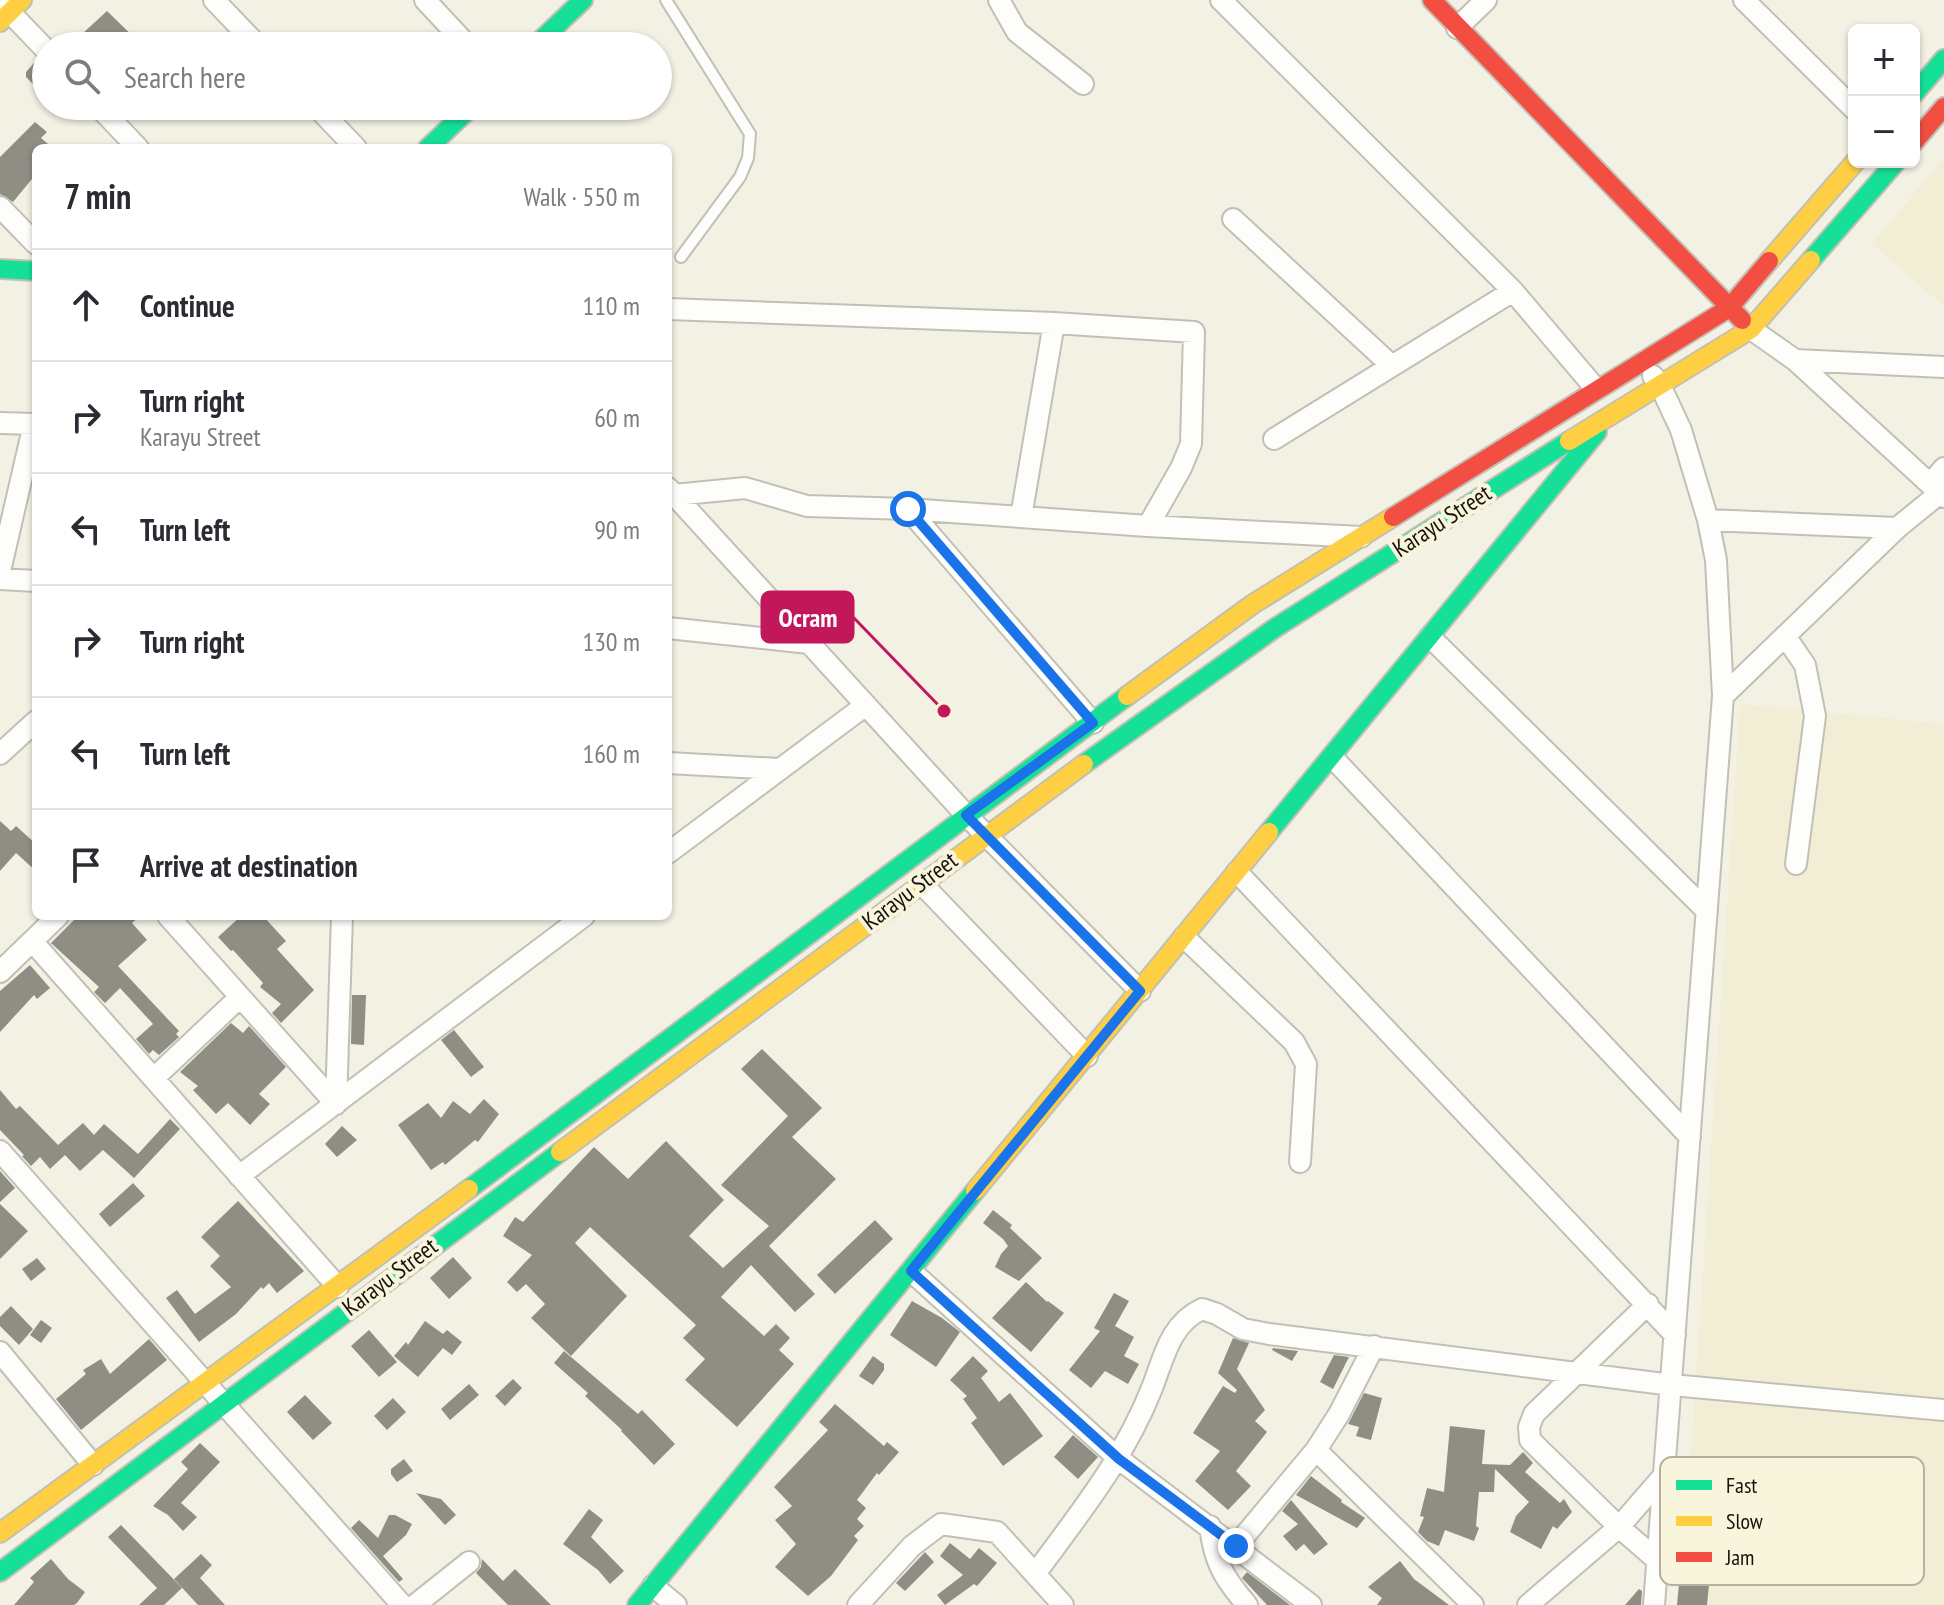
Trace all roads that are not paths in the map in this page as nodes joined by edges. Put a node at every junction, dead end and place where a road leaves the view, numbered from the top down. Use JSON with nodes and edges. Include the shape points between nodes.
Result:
{"nodes":[{"id":1,"x":214,"y":0,"type":"edge"},
{"id":2,"x":425,"y":0,"type":"edge"},
{"id":3,"x":583,"y":0,"type":"edge"},
{"id":4,"x":666,"y":0,"type":"edge"},
{"id":5,"x":999,"y":0,"type":"edge"},
{"id":6,"x":1221,"y":0,"type":"edge"},
{"id":7,"x":1432,"y":0,"type":"edge"},
{"id":8,"x":1486,"y":0,"type":"edge"},
{"id":9,"x":1753,"y":3,"type":"edge"},
{"id":10,"x":8,"y":9,"type":"edge"},
{"id":11,"x":1457,"y":28,"type":"junction"},
{"id":12,"x":245,"y":32,"type":"edge"},
{"id":13,"x":455,"y":32,"type":"edge"},
{"id":14,"x":550,"y":32,"type":"edge"},
{"id":15,"x":32,"y":35,"type":"edge"},
{"id":16,"x":1944,"y":59,"type":"edge"},
{"id":17,"x":1083,"y":84,"type":"dead end"},
{"id":18,"x":1920,"y":87,"type":"edge"},
{"id":19,"x":1848,"y":103,"type":"edge"},
{"id":20,"x":1944,"y":107,"type":"edge"},
{"id":21,"x":111,"y":120,"type":"edge"},
{"id":22,"x":329,"y":120,"type":"edge"},
{"id":23,"x":457,"y":120,"type":"edge"},
{"id":24,"x":1920,"y":135,"type":"edge"},
{"id":25,"x":134,"y":144,"type":"edge"},
{"id":26,"x":352,"y":144,"type":"edge"},
{"id":27,"x":432,"y":144,"type":"edge"},
{"id":28,"x":1850,"y":168,"type":"edge"},
{"id":29,"x":1891,"y":168,"type":"edge"},
{"id":30,"x":0,"y":207,"type":"edge"},
{"id":31,"x":1233,"y":219,"type":"dead end"},
{"id":32,"x":32,"y":240,"type":"edge"},
{"id":33,"x":681,"y":257,"type":"dead end"},
{"id":34,"x":0,"y":269,"type":"edge"},
{"id":35,"x":32,"y":271,"type":"edge"},
{"id":36,"x":1513,"y":291,"type":"junction"},
{"id":37,"x":1729,"y":308,"type":"junction"},
{"id":38,"x":672,"y":309,"type":"edge"},
{"id":39,"x":1054,"y":323,"type":"junction"},
{"id":40,"x":1751,"y":329,"type":"junction"},
{"id":41,"x":1795,"y":360,"type":"junction"},
{"id":42,"x":1641,"y":361,"type":"junction"},
{"id":43,"x":1392,"y":366,"type":"junction"},
{"id":44,"x":1944,"y":367,"type":"edge"},
{"id":45,"x":1659,"y":383,"type":"junction"},
{"id":46,"x":1596,"y":389,"type":"junction"},
{"id":47,"x":1615,"y":411,"type":"junction"},
{"id":48,"x":0,"y":423,"type":"edge"},
{"id":49,"x":32,"y":424,"type":"edge"},
{"id":50,"x":32,"y":437,"type":"edge"},
{"id":51,"x":1274,"y":439,"type":"dead end"},
{"id":52,"x":1944,"y":468,"type":"edge"},
{"id":53,"x":1938,"y":491,"type":"edge"},
{"id":54,"x":672,"y":492,"type":"edge"},
{"id":55,"x":672,"y":493,"type":"edge"},
{"id":56,"x":908,"y":509,"type":"junction"},
{"id":57,"x":1021,"y":517,"type":"junction"},
{"id":58,"x":1708,"y":520,"type":"junction"},
{"id":59,"x":1148,"y":526,"type":"junction"},
{"id":60,"x":1897,"y":528,"type":"junction"},
{"id":61,"x":1361,"y":537,"type":"junction"},
{"id":62,"x":0,"y":571,"type":"edge"},
{"id":63,"x":0,"y":579,"type":"edge"},
{"id":64,"x":32,"y":581,"type":"edge"},
{"id":65,"x":672,"y":628,"type":"edge"},
{"id":66,"x":1785,"y":636,"type":"junction"},
{"id":67,"x":1430,"y":637,"type":"junction"},
{"id":68,"x":809,"y":643,"type":"junction"},
{"id":69,"x":1723,"y":696,"type":"junction"},
{"id":70,"x":866,"y":705,"type":"junction"},
{"id":71,"x":1093,"y":723,"type":"junction"},
{"id":72,"x":32,"y":725,"type":"edge"},
{"id":73,"x":0,"y":754,"type":"edge"},
{"id":74,"x":1332,"y":757,"type":"junction"},
{"id":75,"x":672,"y":763,"type":"edge"},
{"id":76,"x":779,"y":769,"type":"junction"},
{"id":77,"x":966,"y":815,"type":"junction"},
{"id":78,"x":985,"y":835,"type":"junction"},
{"id":79,"x":672,"y":850,"type":"edge"},
{"id":80,"x":1796,"y":864,"type":"dead end"},
{"id":81,"x":1237,"y":872,"type":"junction"},
{"id":82,"x":921,"y":883,"type":"junction"},
{"id":83,"x":1707,"y":911,"type":"junction"},
{"id":84,"x":54,"y":920,"type":"edge"},
{"id":85,"x":171,"y":920,"type":"edge"},
{"id":86,"x":342,"y":920,"type":"edge"},
{"id":87,"x":579,"y":920,"type":"edge"},
{"id":88,"x":1184,"y":937,"type":"junction"},
{"id":89,"x":32,"y":941,"type":"junction"},
{"id":90,"x":0,"y":972,"type":"edge"},
{"id":91,"x":1140,"y":991,"type":"junction"},
{"id":92,"x":239,"y":998,"type":"junction"},
{"id":93,"x":1087,"y":1056,"type":"junction"},
{"id":94,"x":154,"y":1078,"type":"junction"},
{"id":95,"x":336,"y":1104,"type":"junction"},
{"id":96,"x":1690,"y":1137,"type":"junction"},
{"id":97,"x":0,"y":1151,"type":"edge"},
{"id":98,"x":1300,"y":1162,"type":"dead end"},
{"id":99,"x":239,"y":1176,"type":"junction"},
{"id":100,"x":911,"y":1271,"type":"junction"},
{"id":101,"x":338,"y":1287,"type":"junction"},
{"id":102,"x":1648,"y":1304,"type":"junction"},
{"id":103,"x":1675,"y":1335,"type":"junction"},
{"id":104,"x":1374,"y":1346,"type":"junction"},
{"id":105,"x":0,"y":1352,"type":"edge"},
{"id":106,"x":1579,"y":1373,"type":"junction"},
{"id":107,"x":205,"y":1380,"type":"junction"},
{"id":108,"x":1672,"y":1385,"type":"junction"},
{"id":109,"x":223,"y":1402,"type":"junction"},
{"id":110,"x":1944,"y":1410,"type":"edge"},
{"id":111,"x":1316,"y":1450,"type":"junction"},
{"id":112,"x":1666,"y":1457,"type":"edge"},
{"id":113,"x":1119,"y":1459,"type":"junction"},
{"id":114,"x":93,"y":1465,"type":"junction"},
{"id":115,"x":1660,"y":1480,"type":"edge"},
{"id":116,"x":1210,"y":1526,"type":"junction"},
{"id":117,"x":1619,"y":1527,"type":"junction"},
{"id":118,"x":1660,"y":1528,"type":"edge"},
{"id":119,"x":0,"y":1533,"type":"edge"},
{"id":120,"x":1236,"y":1546,"type":"junction"},
{"id":121,"x":1657,"y":1560,"type":"junction"},
{"id":122,"x":469,"y":1562,"type":"dead end"},
{"id":123,"x":0,"y":1572,"type":"edge"},
{"id":124,"x":1035,"y":1574,"type":"junction"},
{"id":125,"x":653,"y":1586,"type":"junction"},
{"id":126,"x":402,"y":1605,"type":"edge"},
{"id":127,"x":415,"y":1605,"type":"edge"},
{"id":128,"x":637,"y":1605,"type":"edge"},
{"id":129,"x":676,"y":1605,"type":"edge"},
{"id":130,"x":858,"y":1605,"type":"edge"},
{"id":131,"x":1063,"y":1605,"type":"edge"},
{"id":132,"x":1247,"y":1605,"type":"edge"},
{"id":133,"x":1311,"y":1605,"type":"edge"},
{"id":134,"x":1473,"y":1605,"type":"edge"},
{"id":135,"x":1528,"y":1605,"type":"edge"},
{"id":136,"x":1654,"y":1605,"type":"edge"}],
"edges":[{"from":1,"to":12,"type":"street"},
{"from":2,"to":13,"type":"street"},
{"from":3,"to":14,"type":"main road"},
{"from":4,"to":33,"type":"lane","via":[[750,134],[740,177]]},
{"from":5,"to":17,"type":"street","via":[[1017,32]]},
{"from":6,"to":36,"type":"street"},
{"from":7,"to":11,"type":"main road"},
{"from":8,"to":11,"type":"street"},
{"from":9,"to":19,"type":"street"},
{"from":10,"to":15,"type":"street"},
{"from":11,"to":37,"type":"main road"},
{"from":16,"to":18,"type":"main road"},
{"from":20,"to":24,"type":"main road"},
{"from":21,"to":25,"type":"street"},
{"from":22,"to":26,"type":"street"},
{"from":23,"to":27,"type":"main road"},
{"from":28,"to":37,"type":"main road","name":"Karayu Street"},
{"from":29,"to":40,"type":"main road","name":"Karayu Street"},
{"from":30,"to":32,"type":"street"},
{"from":31,"to":43,"type":"street"},
{"from":34,"to":35,"type":"main road"},
{"from":36,"to":43,"type":"street"},
{"from":36,"to":46,"type":"street"},
{"from":37,"to":40,"type":"main road"},
{"from":37,"to":42,"type":"main road","name":"Karayu Street"},
{"from":38,"to":39,"type":"street"},
{"from":39,"to":57,"type":"street"},
{"from":39,"to":59,"type":"street","via":[[1194,332],[1191,444]]},
{"from":40,"to":41,"type":"street"},
{"from":40,"to":45,"type":"main road","name":"Karayu Street"},
{"from":41,"to":44,"type":"street"},
{"from":41,"to":53,"type":"street"},
{"from":42,"to":45,"type":"street"},
{"from":42,"to":46,"type":"main road","name":"Karayu Street"},
{"from":43,"to":51,"type":"street"},
{"from":45,"to":47,"type":"main road","name":"Karayu Street"},
{"from":45,"to":58,"type":"street","via":[[1681,430]]},
{"from":46,"to":61,"type":"main road","name":"Karayu Street"},
{"from":47,"to":67,"type":"main road"},
{"from":47,"to":78,"type":"main road","name":"Karayu Street","via":[[1275,628]]},
{"from":48,"to":49,"type":"street"},
{"from":50,"to":62,"type":"street"},
{"from":52,"to":53,"type":"street"},
{"from":53,"to":60,"type":"street"},
{"from":54,"to":56,"type":"street","via":[[745,488],[807,506]]},
{"from":55,"to":68,"type":"street"},
{"from":56,"to":57,"type":"street"},
{"from":56,"to":71,"type":"street"},
{"from":57,"to":59,"type":"street"},
{"from":58,"to":60,"type":"street"},
{"from":58,"to":69,"type":"street","via":[[1716,560]]},
{"from":59,"to":61,"type":"street"},
{"from":60,"to":66,"type":"street"},
{"from":61,"to":71,"type":"main road","name":"Karayu Street","via":[[1253,604]]},
{"from":63,"to":64,"type":"street"},
{"from":65,"to":68,"type":"street"},
{"from":66,"to":69,"type":"street"},
{"from":66,"to":80,"type":"street","via":[[1805,665],[1815,716]]},
{"from":67,"to":74,"type":"main road"},
{"from":67,"to":83,"type":"street"},
{"from":68,"to":70,"type":"street"},
{"from":69,"to":83,"type":"street"},
{"from":70,"to":76,"type":"street"},
{"from":70,"to":77,"type":"street"},
{"from":71,"to":77,"type":"main road","name":"Karayu Street"},
{"from":72,"to":73,"type":"street"},
{"from":74,"to":81,"type":"main road"},
{"from":74,"to":96,"type":"street"},
{"from":75,"to":76,"type":"street"},
{"from":76,"to":79,"type":"street"},
{"from":77,"to":78,"type":"street"},
{"from":77,"to":101,"type":"main road","name":"Karayu Street"},
{"from":78,"to":82,"type":"main road","name":"Karayu Street"},
{"from":78,"to":91,"type":"street"},
{"from":81,"to":88,"type":"main road"},
{"from":81,"to":102,"type":"street"},
{"from":82,"to":93,"type":"street"},
{"from":82,"to":109,"type":"main road","name":"Karayu Street"},
{"from":83,"to":96,"type":"street"},
{"from":84,"to":89,"type":"street"},
{"from":85,"to":92,"type":"street"},
{"from":86,"to":95,"type":"street"},
{"from":87,"to":95,"type":"street"},
{"from":88,"to":91,"type":"main road"},
{"from":88,"to":98,"type":"street","via":[[1294,1042],[1306,1064]]},
{"from":89,"to":90,"type":"street"},
{"from":89,"to":94,"type":"street"},
{"from":91,"to":93,"type":"main road"},
{"from":92,"to":94,"type":"street"},
{"from":92,"to":95,"type":"street"},
{"from":93,"to":100,"type":"main road"},
{"from":94,"to":99,"type":"street"},
{"from":95,"to":99,"type":"street"},
{"from":96,"to":103,"type":"street"},
{"from":97,"to":107,"type":"street"},
{"from":99,"to":101,"type":"street"},
{"from":100,"to":113,"type":"street"},
{"from":100,"to":125,"type":"main road"},
{"from":101,"to":107,"type":"main road","name":"Karayu Street"},
{"from":102,"to":103,"type":"street"},
{"from":102,"to":106,"type":"street"},
{"from":103,"to":108,"type":"street"},
{"from":104,"to":106,"type":"street"},
{"from":104,"to":111,"type":"street"},
{"from":104,"to":113,"type":"street","via":[[1243,1329],[1202,1309],[1187,1316],[1173,1335]]},
{"from":105,"to":114,"type":"street"},
{"from":106,"to":108,"type":"street"},
{"from":106,"to":117,"type":"street","via":[[1534,1414],[1530,1440]]},
{"from":107,"to":109,"type":"street"},
{"from":107,"to":114,"type":"main road","name":"Karayu Street"},
{"from":108,"to":110,"type":"street"},
{"from":108,"to":112,"type":"street"},
{"from":109,"to":123,"type":"main road","name":"Karayu Street"},
{"from":109,"to":126,"type":"street"},
{"from":111,"to":120,"type":"street"},
{"from":111,"to":134,"type":"street"},
{"from":113,"to":116,"type":"street"},
{"from":113,"to":124,"type":"street"},
{"from":114,"to":119,"type":"main road","name":"Karayu Street"},
{"from":115,"to":117,"type":"street"},
{"from":116,"to":120,"type":"street"},
{"from":116,"to":132,"type":"street","via":[[1213,1552],[1225,1579]]},
{"from":117,"to":121,"type":"street"},
{"from":117,"to":135,"type":"street"},
{"from":118,"to":121,"type":"street"},
{"from":120,"to":133,"type":"street"},
{"from":121,"to":136,"type":"street"},
{"from":122,"to":127,"type":"street"},
{"from":124,"to":130,"type":"street","via":[[997,1532],[941,1524],[912,1546]]},
{"from":124,"to":131,"type":"street"},
{"from":125,"to":128,"type":"main road"},
{"from":125,"to":129,"type":"street"}]}
